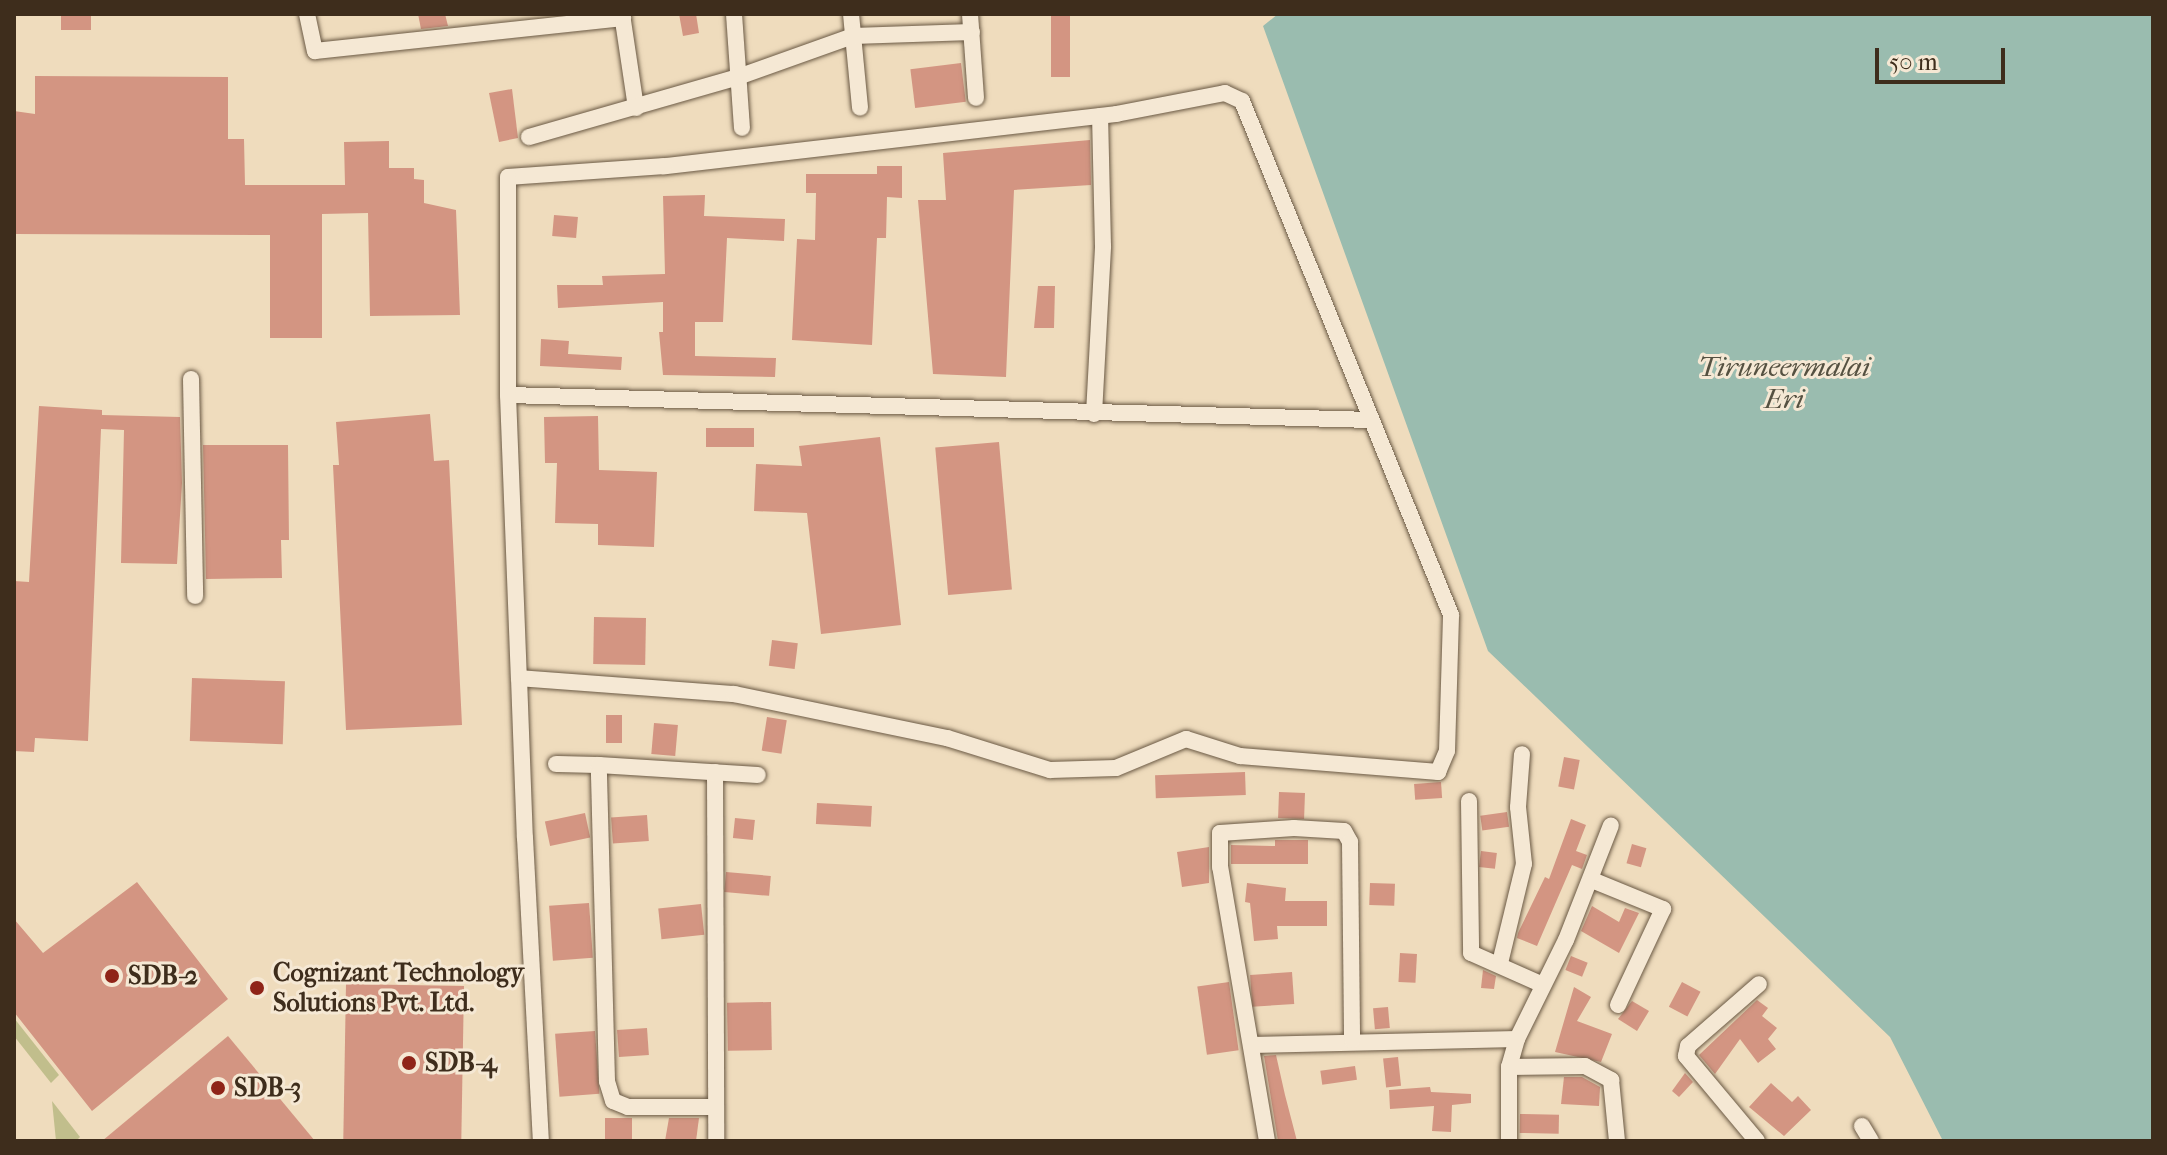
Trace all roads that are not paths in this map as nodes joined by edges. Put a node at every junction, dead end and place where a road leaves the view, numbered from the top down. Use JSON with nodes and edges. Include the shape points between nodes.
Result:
{"nodes":[{"id":1,"x":307,"y":14,"type":"edge"},
{"id":2,"x":734,"y":14,"type":"edge"},
{"id":3,"x":851,"y":14,"type":"edge"},
{"id":4,"x":970,"y":14,"type":"edge"},
{"id":5,"x":622,"y":16,"type":"edge"},
{"id":6,"x":508,"y":21,"type":"edge"},
{"id":7,"x":972,"y":32,"type":"junction"},
{"id":8,"x":853,"y":36,"type":"junction"},
{"id":9,"x":738,"y":77,"type":"junction"},
{"id":10,"x":976,"y":98,"type":"dead end"},
{"id":11,"x":636,"y":108,"type":"junction"},
{"id":12,"x":860,"y":108,"type":"dead end"},
{"id":13,"x":1100,"y":116,"type":"junction"},
{"id":14,"x":742,"y":128,"type":"dead end"},
{"id":15,"x":529,"y":137,"type":"dead end"},
{"id":16,"x":191,"y":379,"type":"dead end"},
{"id":17,"x":508,"y":395,"type":"junction"},
{"id":18,"x":1094,"y":414,"type":"junction"},
{"id":19,"x":1370,"y":420,"type":"junction"},
{"id":20,"x":195,"y":596,"type":"dead end"},
{"id":21,"x":519,"y":678,"type":"junction"},
{"id":22,"x":1522,"y":754,"type":"dead end"},
{"id":23,"x":556,"y":764,"type":"dead end"},
{"id":24,"x":599,"y":765,"type":"junction"},
{"id":25,"x":715,"y":772,"type":"junction"},
{"id":26,"x":758,"y":775,"type":"dead end"},
{"id":27,"x":1469,"y":801,"type":"dead end"},
{"id":28,"x":1611,"y":825,"type":"dead end"},
{"id":29,"x":1592,"y":880,"type":"junction"},
{"id":30,"x":1500,"y":963,"type":"junction"},
{"id":31,"x":1541,"y":984,"type":"junction"},
{"id":32,"x":1759,"y":984,"type":"dead end"},
{"id":33,"x":1618,"y":1005,"type":"dead end"},
{"id":34,"x":1517,"y":1039,"type":"junction"},
{"id":35,"x":1352,"y":1040,"type":"junction"},
{"id":36,"x":1252,"y":1045,"type":"junction"},
{"id":37,"x":1509,"y":1067,"type":"junction"},
{"id":38,"x":716,"y":1107,"type":"junction"},
{"id":39,"x":541,"y":1141,"type":"edge"},
{"id":40,"x":716,"y":1141,"type":"edge"},
{"id":41,"x":1267,"y":1141,"type":"edge"},
{"id":42,"x":1509,"y":1141,"type":"edge"},
{"id":43,"x":1617,"y":1141,"type":"edge"},
{"id":44,"x":1757,"y":1141,"type":"edge"}],
"edges":[{"from":1,"to":6,"type":"street","via":[[315,51]]},
{"from":2,"to":9,"type":"street"},
{"from":3,"to":8,"type":"street"},
{"from":4,"to":7,"type":"street"},
{"from":5,"to":6,"type":"street"},
{"from":5,"to":11,"type":"street"},
{"from":7,"to":8,"type":"street"},
{"from":7,"to":10,"type":"street"},
{"from":8,"to":9,"type":"street"},
{"from":8,"to":12,"type":"street"},
{"from":9,"to":11,"type":"street"},
{"from":9,"to":14,"type":"street"},
{"from":11,"to":15,"type":"street"},
{"from":13,"to":17,"type":"street","via":[[664,166],[508,177]]},
{"from":13,"to":18,"type":"street","via":[[1103,246]]},
{"from":13,"to":19,"type":"street","via":[[1225,93],[1242,101]]},
{"from":16,"to":20,"type":"street"},
{"from":17,"to":18,"type":"street"},
{"from":17,"to":21,"type":"street"},
{"from":18,"to":19,"type":"street"},
{"from":19,"to":21,"type":"street","via":[[1451,615],[1447,751],[1438,772],[1240,756],[1186,739],[1116,768],[1050,770],[947,738],[734,694]]},
{"from":21,"to":39,"type":"street"},
{"from":22,"to":30,"type":"street","via":[[1518,807],[1524,864]]},
{"from":23,"to":24,"type":"street"},
{"from":24,"to":25,"type":"street"},
{"from":24,"to":38,"type":"street","via":[[607,1081],[613,1101],[628,1107]]},
{"from":25,"to":26,"type":"street"},
{"from":25,"to":38,"type":"street"},
{"from":27,"to":30,"type":"street","via":[[1470,948],[1475,956]]},
{"from":28,"to":29,"type":"street"},
{"from":29,"to":31,"type":"street"},
{"from":29,"to":33,"type":"street","via":[[1663,909]]},
{"from":30,"to":31,"type":"street"},
{"from":31,"to":34,"type":"street"},
{"from":32,"to":44,"type":"street","via":[[1688,1046],[1686,1056]]},
{"from":34,"to":35,"type":"street"},
{"from":34,"to":37,"type":"street"},
{"from":35,"to":36,"type":"street"},
{"from":35,"to":36,"type":"street","via":[[1350,842],[1344,831],[1228,829],[1219,840],[1220,867]]},
{"from":36,"to":41,"type":"street"},
{"from":37,"to":42,"type":"street"},
{"from":37,"to":43,"type":"street","via":[[1585,1066],[1611,1080]]},
{"from":38,"to":40,"type":"street"}]}
